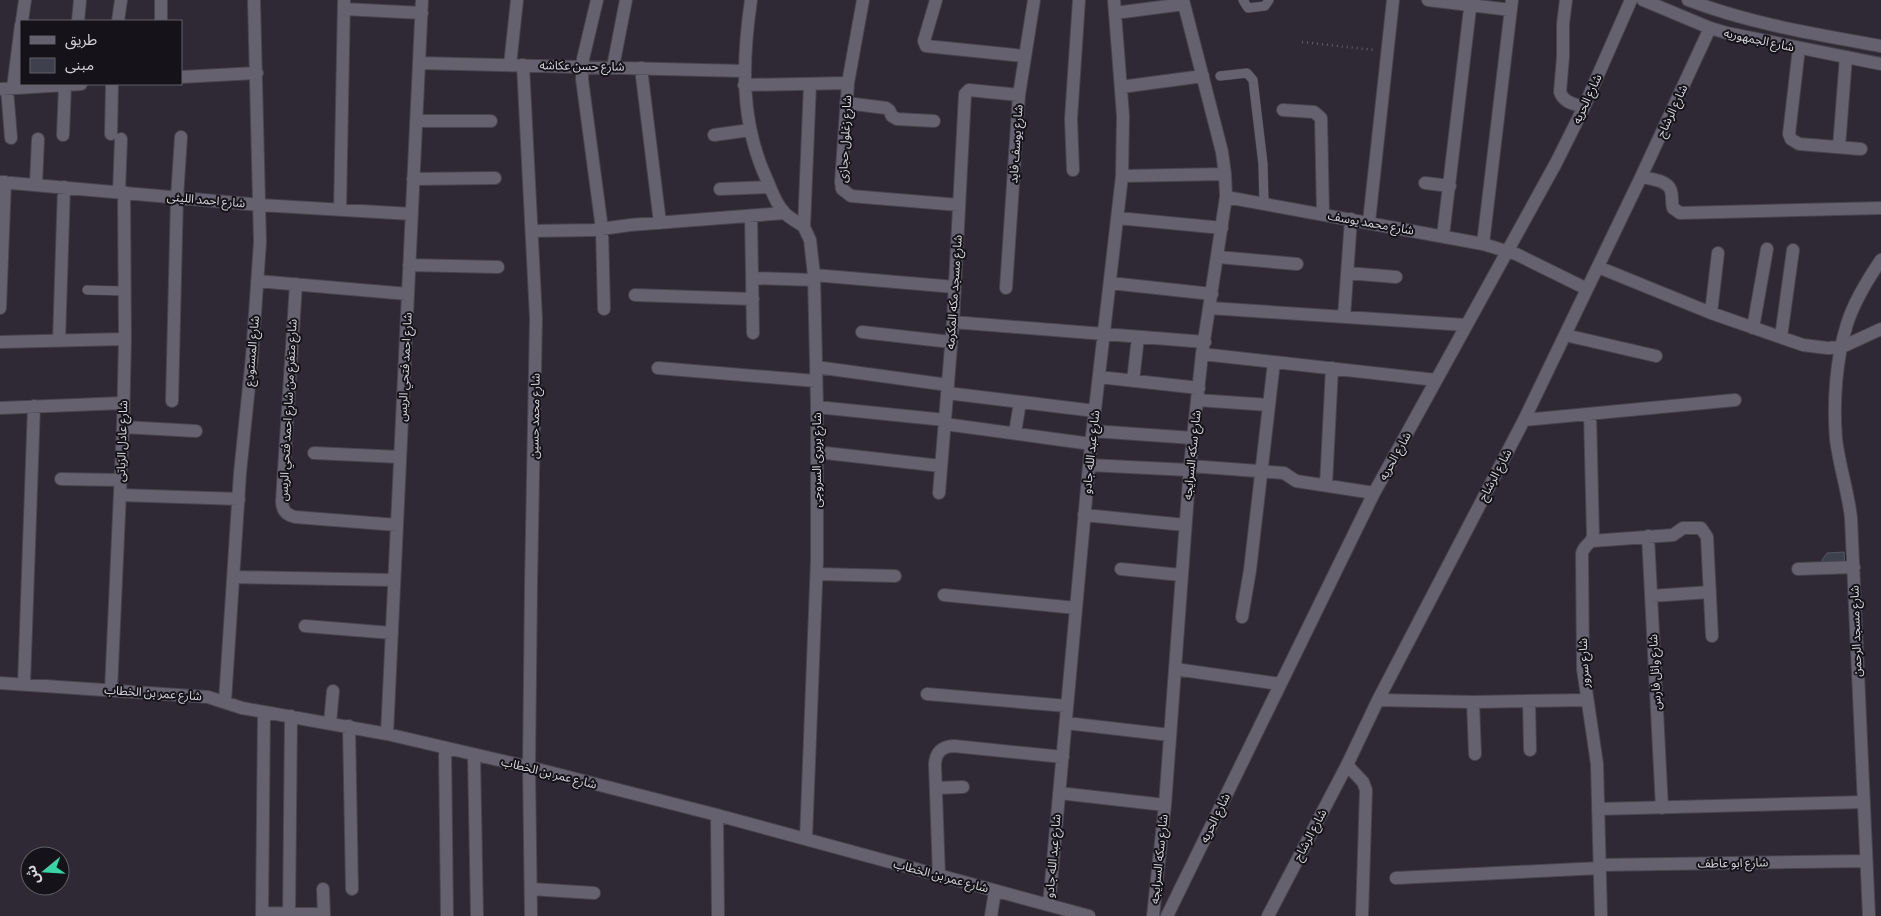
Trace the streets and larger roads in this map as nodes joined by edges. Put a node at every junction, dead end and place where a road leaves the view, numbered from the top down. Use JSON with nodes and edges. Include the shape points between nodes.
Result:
{"nodes":[{"id":1,"x":25,"y":0,"type":"edge"},
{"id":2,"x":77,"y":0,"type":"edge"},
{"id":3,"x":121,"y":0,"type":"edge"},
{"id":4,"x":161,"y":0,"type":"edge"},
{"id":5,"x":254,"y":0,"type":"edge"},
{"id":6,"x":517,"y":0,"type":"edge"},
{"id":7,"x":597,"y":0,"type":"edge"},
{"id":8,"x":626,"y":0,"type":"edge"},
{"id":9,"x":751,"y":0,"type":"edge"},
{"id":10,"x":863,"y":0,"type":"edge"},
{"id":11,"x":936,"y":0,"type":"edge"},
{"id":12,"x":1034,"y":0,"type":"edge"},
{"id":13,"x":1079,"y":0,"type":"edge"},
{"id":14,"x":1392,"y":0,"type":"edge"},
{"id":15,"x":1428,"y":0,"type":"edge"},
{"id":16,"x":1566,"y":0,"type":"edge"},
{"id":17,"x":1631,"y":0,"type":"edge"},
{"id":18,"x":1643,"y":0,"type":"edge"},
{"id":19,"x":1688,"y":0,"type":"edge"},
{"id":20,"x":1183,"y":2,"type":"edge"},
{"id":21,"x":1471,"y":2,"type":"edge"},
{"id":22,"x":344,"y":5,"type":"edge"},
{"id":23,"x":1512,"y":5,"type":"edge"},
{"id":24,"x":422,"y":6,"type":"edge"},
{"id":25,"x":1114,"y":6,"type":"edge"},
{"id":26,"x":1719,"y":6,"type":"edge"},
{"id":27,"x":22,"y":20,"type":"edge"},
{"id":28,"x":78,"y":20,"type":"edge"},
{"id":29,"x":118,"y":20,"type":"edge"},
{"id":30,"x":161,"y":20,"type":"edge"},
{"id":31,"x":1710,"y":28,"type":"junction"},
{"id":32,"x":20,"y":32,"type":"edge"},
{"id":33,"x":1881,"y":46,"type":"edge"},
{"id":34,"x":1799,"y":48,"type":"junction"},
{"id":35,"x":1024,"y":56,"type":"junction"},
{"id":36,"x":1846,"y":57,"type":"junction"},
{"id":37,"x":419,"y":63,"type":"junction"},
{"id":38,"x":1881,"y":64,"type":"edge"},
{"id":39,"x":516,"y":65,"type":"junction"},
{"id":40,"x":582,"y":66,"type":"junction"},
{"id":41,"x":613,"y":67,"type":"junction"},
{"id":42,"x":641,"y":68,"type":"junction"},
{"id":43,"x":744,"y":70,"type":"junction"},
{"id":44,"x":256,"y":73,"type":"junction"},
{"id":45,"x":1203,"y":76,"type":"junction"},
{"id":46,"x":182,"y":77,"type":"edge"},
{"id":47,"x":848,"y":83,"type":"junction"},
{"id":48,"x":810,"y":84,"type":"junction"},
{"id":49,"x":54,"y":85,"type":"edge"},
{"id":50,"x":70,"y":85,"type":"edge"},
{"id":51,"x":112,"y":85,"type":"edge"},
{"id":52,"x":744,"y":85,"type":"junction"},
{"id":53,"x":1121,"y":87,"type":"junction"},
{"id":54,"x":7,"y":88,"type":"edge"},
{"id":55,"x":1019,"y":96,"type":"junction"},
{"id":56,"x":846,"y":103,"type":"junction"},
{"id":57,"x":1584,"y":108,"type":"junction"},
{"id":58,"x":1283,"y":110,"type":"dead end"},
{"id":59,"x":416,"y":121,"type":"junction"},
{"id":60,"x":491,"y":121,"type":"dead end"},
{"id":61,"x":934,"y":121,"type":"dead end"},
{"id":62,"x":750,"y":130,"type":"junction"},
{"id":63,"x":63,"y":135,"type":"dead end"},
{"id":64,"x":714,"y":135,"type":"dead end"},
{"id":65,"x":182,"y":136,"type":"dead end"},
{"id":66,"x":11,"y":138,"type":"dead end"},
{"id":67,"x":38,"y":139,"type":"dead end"},
{"id":68,"x":1838,"y":147,"type":"junction"},
{"id":69,"x":1860,"y":149,"type":"dead end"},
{"id":70,"x":1073,"y":170,"type":"dead end"},
{"id":71,"x":1226,"y":174,"type":"junction"},
{"id":72,"x":1122,"y":176,"type":"junction"},
{"id":73,"x":1642,"y":177,"type":"junction"},
{"id":74,"x":495,"y":178,"type":"dead end"},
{"id":75,"x":414,"y":179,"type":"junction"},
{"id":76,"x":2,"y":182,"type":"edge"},
{"id":77,"x":1426,"y":183,"type":"dead end"},
{"id":78,"x":36,"y":184,"type":"junction"},
{"id":79,"x":1450,"y":186,"type":"junction"},
{"id":80,"x":64,"y":187,"type":"junction"},
{"id":81,"x":770,"y":187,"type":"junction"},
{"id":82,"x":720,"y":189,"type":"dead end"},
{"id":83,"x":121,"y":192,"type":"junction"},
{"id":84,"x":177,"y":197,"type":"junction"},
{"id":85,"x":1226,"y":197,"type":"junction"},
{"id":86,"x":260,"y":205,"type":"junction"},
{"id":87,"x":959,"y":206,"type":"junction"},
{"id":88,"x":1881,"y":208,"type":"edge"},
{"id":89,"x":340,"y":210,"type":"junction"},
{"id":90,"x":412,"y":214,"type":"junction"},
{"id":91,"x":785,"y":214,"type":"junction"},
{"id":92,"x":1324,"y":214,"type":"junction"},
{"id":93,"x":751,"y":216,"type":"junction"},
{"id":94,"x":1118,"y":218,"type":"junction"},
{"id":95,"x":1350,"y":219,"type":"junction"},
{"id":96,"x":1369,"y":222,"type":"junction"},
{"id":97,"x":660,"y":223,"type":"junction"},
{"id":98,"x":804,"y":227,"type":"junction"},
{"id":99,"x":1222,"y":228,"type":"junction"},
{"id":100,"x":602,"y":229,"type":"junction"},
{"id":101,"x":532,"y":231,"type":"junction"},
{"id":102,"x":1443,"y":236,"type":"junction"},
{"id":103,"x":1483,"y":244,"type":"junction"},
{"id":104,"x":1767,"y":249,"type":"dead end"},
{"id":105,"x":1793,"y":250,"type":"dead end"},
{"id":106,"x":1511,"y":252,"type":"junction"},
{"id":107,"x":1718,"y":253,"type":"dead end"},
{"id":108,"x":1218,"y":257,"type":"junction"},
{"id":109,"x":1881,"y":260,"type":"edge"},
{"id":110,"x":1297,"y":264,"type":"dead end"},
{"id":111,"x":409,"y":265,"type":"junction"},
{"id":112,"x":498,"y":267,"type":"dead end"},
{"id":113,"x":1598,"y":267,"type":"junction"},
{"id":114,"x":1347,"y":273,"type":"junction"},
{"id":115,"x":814,"y":277,"type":"junction"},
{"id":116,"x":1396,"y":277,"type":"dead end"},
{"id":117,"x":752,"y":278,"type":"junction"},
{"id":118,"x":257,"y":281,"type":"junction"},
{"id":119,"x":1110,"y":283,"type":"junction"},
{"id":120,"x":296,"y":284,"type":"junction"},
{"id":121,"x":955,"y":287,"type":"junction"},
{"id":122,"x":1006,"y":288,"type":"dead end"},
{"id":123,"x":1587,"y":290,"type":"junction"},
{"id":124,"x":408,"y":294,"type":"junction"},
{"id":125,"x":1212,"y":294,"type":"junction"},
{"id":126,"x":635,"y":295,"type":"dead end"},
{"id":127,"x":752,"y":299,"type":"junction"},
{"id":128,"x":0,"y":308,"type":"edge"},
{"id":129,"x":1210,"y":308,"type":"junction"},
{"id":130,"x":604,"y":309,"type":"dead end"},
{"id":131,"x":1711,"y":314,"type":"junction"},
{"id":132,"x":1344,"y":317,"type":"junction"},
{"id":133,"x":953,"y":322,"type":"junction"},
{"id":134,"x":1466,"y":325,"type":"junction"},
{"id":135,"x":1754,"y":328,"type":"junction"},
{"id":136,"x":1881,"y":329,"type":"edge"},
{"id":137,"x":862,"y":332,"type":"dead end"},
{"id":138,"x":753,"y":333,"type":"dead end"},
{"id":139,"x":1104,"y":334,"type":"junction"},
{"id":140,"x":1565,"y":335,"type":"junction"},
{"id":141,"x":1138,"y":337,"type":"junction"},
{"id":142,"x":1781,"y":337,"type":"junction"},
{"id":143,"x":125,"y":339,"type":"junction"},
{"id":144,"x":59,"y":341,"type":"junction"},
{"id":145,"x":0,"y":342,"type":"edge"},
{"id":146,"x":951,"y":342,"type":"junction"},
{"id":147,"x":1842,"y":347,"type":"junction"},
{"id":148,"x":1204,"y":348,"type":"junction"},
{"id":149,"x":1656,"y":356,"type":"dead end"},
{"id":150,"x":1274,"y":362,"type":"junction"},
{"id":151,"x":816,"y":367,"type":"junction"},
{"id":152,"x":658,"y":368,"type":"dead end"},
{"id":153,"x":1332,"y":368,"type":"junction"},
{"id":154,"x":1099,"y":377,"type":"junction"},
{"id":155,"x":1436,"y":380,"type":"junction"},
{"id":156,"x":816,"y":381,"type":"junction"},
{"id":157,"x":1133,"y":381,"type":"junction"},
{"id":158,"x":947,"y":389,"type":"junction"},
{"id":159,"x":1198,"y":394,"type":"junction"},
{"id":160,"x":1735,"y":400,"type":"dead end"},
{"id":161,"x":172,"y":401,"type":"dead end"},
{"id":162,"x":123,"y":402,"type":"junction"},
{"id":163,"x":1020,"y":402,"type":"junction"},
{"id":164,"x":1269,"y":405,"type":"junction"},
{"id":165,"x":34,"y":406,"type":"junction"},
{"id":166,"x":817,"y":407,"type":"junction"},
{"id":167,"x":0,"y":408,"type":"edge"},
{"id":168,"x":1095,"y":411,"type":"junction"},
{"id":169,"x":1590,"y":414,"type":"junction"},
{"id":170,"x":1524,"y":420,"type":"junction"},
{"id":171,"x":945,"y":422,"type":"junction"},
{"id":172,"x":123,"y":427,"type":"junction"},
{"id":173,"x":196,"y":431,"type":"dead end"},
{"id":174,"x":1093,"y":431,"type":"junction"},
{"id":175,"x":1015,"y":433,"type":"junction"},
{"id":176,"x":1193,"y":438,"type":"junction"},
{"id":177,"x":1091,"y":444,"type":"junction"},
{"id":178,"x":817,"y":452,"type":"junction"},
{"id":179,"x":314,"y":453,"type":"dead end"},
{"id":180,"x":400,"y":457,"type":"junction"},
{"id":181,"x":1089,"y":465,"type":"junction"},
{"id":182,"x":941,"y":466,"type":"junction"},
{"id":183,"x":1190,"y":468,"type":"junction"},
{"id":184,"x":1261,"y":471,"type":"junction"},
{"id":185,"x":62,"y":479,"type":"dead end"},
{"id":186,"x":121,"y":480,"type":"junction"},
{"id":187,"x":1326,"y":485,"type":"junction"},
{"id":188,"x":939,"y":493,"type":"dead end"},
{"id":189,"x":1374,"y":493,"type":"junction"},
{"id":190,"x":120,"y":495,"type":"junction"},
{"id":191,"x":239,"y":499,"type":"junction"},
{"id":192,"x":1084,"y":515,"type":"junction"},
{"id":193,"x":397,"y":525,"type":"junction"},
{"id":194,"x":1185,"y":525,"type":"junction"},
{"id":195,"x":1648,"y":536,"type":"junction"},
{"id":196,"x":1592,"y":540,"type":"junction"},
{"id":197,"x":1854,"y":567,"type":"junction"},
{"id":198,"x":1120,"y":569,"type":"dead end"},
{"id":199,"x":1798,"y":569,"type":"dead end"},
{"id":200,"x":817,"y":574,"type":"junction"},
{"id":201,"x":1181,"y":575,"type":"junction"},
{"id":202,"x":234,"y":576,"type":"junction"},
{"id":203,"x":895,"y":576,"type":"dead end"},
{"id":204,"x":394,"y":580,"type":"junction"},
{"id":205,"x":1710,"y":592,"type":"junction"},
{"id":206,"x":944,"y":595,"type":"dead end"},
{"id":207,"x":1651,"y":596,"type":"junction"},
{"id":208,"x":1076,"y":608,"type":"junction"},
{"id":209,"x":1242,"y":617,"type":"dead end"},
{"id":210,"x":305,"y":626,"type":"dead end"},
{"id":211,"x":392,"y":633,"type":"junction"},
{"id":212,"x":1712,"y":636,"type":"dead end"},
{"id":213,"x":1175,"y":669,"type":"junction"},
{"id":214,"x":0,"y":683,"type":"edge"},
{"id":215,"x":24,"y":684,"type":"junction"},
{"id":216,"x":1280,"y":684,"type":"junction"},
{"id":217,"x":111,"y":690,"type":"junction"},
{"id":218,"x":333,"y":691,"type":"dead end"},
{"id":219,"x":927,"y":694,"type":"dead end"},
{"id":220,"x":1378,"y":700,"type":"junction"},
{"id":221,"x":1587,"y":700,"type":"junction"},
{"id":222,"x":225,"y":701,"type":"junction"},
{"id":223,"x":1529,"y":701,"type":"junction"},
{"id":224,"x":1473,"y":702,"type":"junction"},
{"id":225,"x":1067,"y":706,"type":"junction"},
{"id":226,"x":264,"y":712,"type":"junction"},
{"id":227,"x":291,"y":716,"type":"junction"},
{"id":228,"x":330,"y":723,"type":"junction"},
{"id":229,"x":1066,"y":723,"type":"junction"},
{"id":230,"x":349,"y":726,"type":"junction"},
{"id":231,"x":387,"y":734,"type":"junction"},
{"id":232,"x":1170,"y":735,"type":"junction"},
{"id":233,"x":445,"y":748,"type":"junction"},
{"id":234,"x":1530,"y":750,"type":"dead end"},
{"id":235,"x":474,"y":754,"type":"junction"},
{"id":236,"x":1475,"y":754,"type":"dead end"},
{"id":237,"x":1063,"y":757,"type":"junction"},
{"id":238,"x":1347,"y":765,"type":"junction"},
{"id":239,"x":529,"y":767,"type":"junction"},
{"id":240,"x":963,"y":787,"type":"dead end"},
{"id":241,"x":936,"y":788,"type":"junction"},
{"id":242,"x":1059,"y":793,"type":"junction"},
{"id":243,"x":1864,"y":802,"type":"junction"},
{"id":244,"x":1165,"y":805,"type":"junction"},
{"id":245,"x":1662,"y":808,"type":"junction"},
{"id":246,"x":1598,"y":809,"type":"junction"},
{"id":247,"x":717,"y":814,"type":"junction"},
{"id":248,"x":806,"y":839,"type":"junction"},
{"id":249,"x":1866,"y":861,"type":"junction"},
{"id":250,"x":1600,"y":866,"type":"junction"},
{"id":251,"x":939,"y":876,"type":"junction"},
{"id":252,"x":1396,"y":878,"type":"dead end"},
{"id":253,"x":323,"y":889,"type":"dead end"},
{"id":254,"x":352,"y":889,"type":"dead end"},
{"id":255,"x":531,"y":889,"type":"junction"},
{"id":256,"x":995,"y":891,"type":"junction"},
{"id":257,"x":594,"y":893,"type":"dead end"},
{"id":258,"x":1043,"y":908,"type":"edge"},
{"id":259,"x":262,"y":914,"type":"edge"},
{"id":260,"x":289,"y":915,"type":"edge"},
{"id":261,"x":324,"y":915,"type":"edge"},
{"id":262,"x":447,"y":916,"type":"edge"},
{"id":263,"x":477,"y":916,"type":"edge"},
{"id":264,"x":531,"y":916,"type":"edge"},
{"id":265,"x":718,"y":916,"type":"edge"},
{"id":266,"x":991,"y":916,"type":"edge"},
{"id":267,"x":1089,"y":916,"type":"edge"},
{"id":268,"x":1153,"y":916,"type":"edge"},
{"id":269,"x":1167,"y":916,"type":"edge"},
{"id":270,"x":1268,"y":916,"type":"edge"},
{"id":271,"x":1362,"y":916,"type":"edge"},
{"id":272,"x":1601,"y":916,"type":"edge"},
{"id":273,"x":1869,"y":916,"type":"edge"}],
"edges":[{"from":1,"to":27,"type":"street"},
{"from":2,"to":28,"type":"street"},
{"from":3,"to":29,"type":"street"},
{"from":4,"to":30,"type":"street"},
{"from":5,"to":44,"type":"street","name":"شارع المستودع"},
{"from":6,"to":39,"type":"street","name":"شارع محمد حسين"},
{"from":7,"to":40,"type":"street"},
{"from":8,"to":41,"type":"street"},
{"from":9,"to":43,"type":"street"},
{"from":10,"to":47,"type":"street","name":"شارع زغلول حجازى"},
{"from":11,"to":35,"type":"street","via":[[924,41],[926,46]]},
{"from":12,"to":35,"type":"street","name":"شارع يوسف فايد"},
{"from":13,"to":70,"type":"street","via":[[1071,111]]},
{"from":14,"to":96,"type":"street"},
{"from":15,"to":21,"type":"street"},
{"from":16,"to":57,"type":"street","via":[[1560,92],[1564,100]]},
{"from":17,"to":57,"type":"street","name":"شارع الحريه"},
{"from":18,"to":31,"type":"street","name":"شارع الجمهوريه"},
{"from":19,"to":26,"type":"street","name":"شارع الجمهوريه"},
{"from":20,"to":25,"type":"street"},
{"from":20,"to":45,"type":"street","name":"شارع سكه السرايجه"},
{"from":21,"to":23,"type":"street"},
{"from":21,"to":79,"type":"street"},
{"from":22,"to":24,"type":"street"},
{"from":22,"to":89,"type":"street"},
{"from":23,"to":103,"type":"street"},
{"from":24,"to":37,"type":"street","name":"شارع احمد فتحي الريس"},
{"from":25,"to":53,"type":"street","name":"شارع عبد الله جادو"},
{"from":26,"to":33,"type":"street","name":"شارع الجمهوريه","via":[[1753,22]]},
{"from":31,"to":34,"type":"street","name":"شارع الجمهوريه"},
{"from":31,"to":73,"type":"street","name":"شارع الرشاح"},
{"from":32,"to":54,"type":"street"},
{"from":34,"to":36,"type":"street","name":"شارع الجمهوريه"},
{"from":34,"to":68,"type":"street","via":[[1790,137],[1796,143]]},
{"from":35,"to":55,"type":"street","name":"شارع يوسف فايد"},
{"from":36,"to":38,"type":"street","name":"شارع الجمهوريه"},
{"from":36,"to":68,"type":"street"},
{"from":37,"to":39,"type":"street","name":"شارع حسن عكاشه"},
{"from":37,"to":59,"type":"street","name":"شارع احمد فتحي الريس"},
{"from":39,"to":40,"type":"street","name":"شارع حسن عكاشه"},
{"from":39,"to":101,"type":"street","name":"شارع محمد حسين"},
{"from":40,"to":41,"type":"street","name":"شارع حسن عكاشه"},
{"from":40,"to":100,"type":"street","via":[[583,99]]},
{"from":41,"to":42,"type":"street","name":"شارع حسن عكاشه"},
{"from":42,"to":43,"type":"street","name":"شارع حسن عكاشه"},
{"from":42,"to":97,"type":"street"},
{"from":43,"to":52,"type":"street"},
{"from":44,"to":46,"type":"street"},
{"from":44,"to":86,"type":"street","name":"شارع المستودع"},
{"from":45,"to":53,"type":"street"},
{"from":45,"to":71,"type":"street","name":"شارع سكه السرايجه"},
{"from":47,"to":48,"type":"street"},
{"from":47,"to":56,"type":"street","name":"شارع زغلول حجازى"},
{"from":48,"to":52,"type":"street"},
{"from":48,"to":98,"type":"street","name":"شارع بربرى السروجى"},
{"from":49,"to":54,"type":"street"},
{"from":50,"to":63,"type":"street"},
{"from":51,"to":83,"type":"street","name":"شارع عادل الزياتى"},
{"from":52,"to":62,"type":"street"},
{"from":53,"to":72,"type":"street","name":"شارع عبد الله جادو"},
{"from":54,"to":66,"type":"street"},
{"from":55,"to":87,"type":"street","name":"شارع مسجد مكه المكرمه","via":[[967,91]]},
{"from":55,"to":122,"type":"street","name":"شارع يوسف فايد"},
{"from":56,"to":61,"type":"street","via":[[886,108],[897,119]]},
{"from":56,"to":87,"type":"street","name":"شارع زغلول حجازى","via":[[841,182],[845,193],[858,197]]},
{"from":57,"to":106,"type":"street","name":"شارع الحريه"},
{"from":58,"to":92,"type":"street","via":[[1314,112],[1321,118]]},
{"from":59,"to":60,"type":"street"},
{"from":59,"to":75,"type":"street","name":"شارع احمد فتحي الريس"},
{"from":62,"to":64,"type":"street"},
{"from":62,"to":81,"type":"street"},
{"from":65,"to":84,"type":"street"},
{"from":67,"to":78,"type":"street"},
{"from":68,"to":69,"type":"street"},
{"from":71,"to":72,"type":"street"},
{"from":71,"to":85,"type":"street","name":"شارع سكه السرايجه"},
{"from":72,"to":94,"type":"street","name":"شارع عبد الله جادو"},
{"from":73,"to":88,"type":"street","via":[[1669,186],[1672,205],[1680,213]]},
{"from":73,"to":113,"type":"street","name":"شارع الرشاح"},
{"from":74,"to":75,"type":"street"},
{"from":75,"to":90,"type":"street","name":"شارع احمد فتحي الريس"},
{"from":76,"to":78,"type":"street","name":"شارع احمد الليثى"},
{"from":76,"to":128,"type":"street"},
{"from":77,"to":79,"type":"street"},
{"from":78,"to":80,"type":"street","name":"شارع احمد الليثى"},
{"from":79,"to":102,"type":"street"},
{"from":80,"to":83,"type":"street","name":"شارع احمد الليثى"},
{"from":80,"to":144,"type":"street"},
{"from":81,"to":82,"type":"street"},
{"from":81,"to":91,"type":"street"},
{"from":83,"to":84,"type":"street","name":"شارع احمد الليثى"},
{"from":83,"to":143,"type":"street","name":"شارع عادل الزياتى"},
{"from":84,"to":86,"type":"street","name":"شارع احمد الليثى"},
{"from":84,"to":161,"type":"street"},
{"from":85,"to":92,"type":"street","name":"شارع محمد يوسف"},
{"from":85,"to":99,"type":"street","name":"شارع سكه السرايجه"},
{"from":86,"to":89,"type":"street","name":"شارع احمد الليثى"},
{"from":86,"to":118,"type":"street","name":"شارع المستودع"},
{"from":87,"to":121,"type":"street","name":"شارع مسجد مكه المكرمه"},
{"from":89,"to":90,"type":"street","name":"شارع احمد الليثى"},
{"from":90,"to":111,"type":"street","name":"شارع احمد فتحي الريس"},
{"from":91,"to":93,"type":"street"},
{"from":91,"to":98,"type":"street"},
{"from":92,"to":95,"type":"street","name":"شارع محمد يوسف"},
{"from":93,"to":97,"type":"street"},
{"from":93,"to":117,"type":"street"},
{"from":94,"to":99,"type":"street"},
{"from":94,"to":119,"type":"street","name":"شارع عبد الله جادو"},
{"from":95,"to":96,"type":"street","name":"شارع محمد يوسف"},
{"from":95,"to":114,"type":"street"},
{"from":96,"to":102,"type":"street","name":"شارع محمد يوسف"},
{"from":97,"to":100,"type":"street"},
{"from":98,"to":115,"type":"street","name":"شارع بربرى السروجى","via":[[810,240]]},
{"from":99,"to":108,"type":"street","name":"شارع سكه السرايجه"},
{"from":100,"to":101,"type":"street"},
{"from":100,"to":130,"type":"street"},
{"from":101,"to":239,"type":"street","name":"شارع محمد حسين","via":[[537,350]]},
{"from":102,"to":103,"type":"street","name":"شارع محمد يوسف"},
{"from":103,"to":106,"type":"street","name":"شارع محمد يوسف"},
{"from":104,"to":135,"type":"street"},
{"from":105,"to":142,"type":"street"},
{"from":106,"to":123,"type":"street","name":"شارع محمد يوسف"},
{"from":106,"to":134,"type":"street","name":"شارع الحريه"},
{"from":107,"to":131,"type":"street"},
{"from":108,"to":110,"type":"street"},
{"from":108,"to":125,"type":"street","name":"شارع سكه السرايجه"},
{"from":109,"to":147,"type":"street","name":"شارع مسجد الرحمن","via":[[1855,306]]},
{"from":111,"to":112,"type":"street"},
{"from":111,"to":124,"type":"street","name":"شارع احمد فتحي الريس"},
{"from":113,"to":123,"type":"street","name":"شارع الرشاح"},
{"from":113,"to":131,"type":"street"},
{"from":114,"to":116,"type":"street"},
{"from":114,"to":132,"type":"street"},
{"from":115,"to":117,"type":"street"},
{"from":115,"to":121,"type":"street"},
{"from":115,"to":151,"type":"street","name":"شارع بربرى السروجى"},
{"from":117,"to":127,"type":"street"},
{"from":118,"to":120,"type":"street"},
{"from":118,"to":191,"type":"street","name":"شارع المستودع"},
{"from":119,"to":125,"type":"street"},
{"from":119,"to":139,"type":"street","name":"شارع عبد الله جادو"},
{"from":120,"to":124,"type":"street"},
{"from":120,"to":193,"type":"street","name":"شارع متفرع من شارع احمد فتحي الريس","via":[[284,510],[295,518]]},
{"from":121,"to":133,"type":"street","name":"شارع مسجد مكه المكرمه"},
{"from":123,"to":140,"type":"street","name":"شارع الرشاح"},
{"from":124,"to":180,"type":"street","name":"شارع احمد فتحي الريس"},
{"from":125,"to":129,"type":"street","name":"شارع سكه السرايجه"},
{"from":126,"to":127,"type":"street"},
{"from":127,"to":138,"type":"street"},
{"from":129,"to":132,"type":"street"},
{"from":129,"to":148,"type":"street","name":"شارع سكه السرايجه"},
{"from":131,"to":135,"type":"street"},
{"from":132,"to":134,"type":"street"},
{"from":133,"to":139,"type":"street"},
{"from":133,"to":146,"type":"street","name":"شارع مسجد مكه المكرمه"},
{"from":134,"to":155,"type":"street","name":"شارع الحريه"},
{"from":135,"to":142,"type":"street"},
{"from":136,"to":147,"type":"street"},
{"from":137,"to":146,"type":"street"},
{"from":139,"to":141,"type":"street"},
{"from":139,"to":154,"type":"street","name":"شارع عبد الله جادو"},
{"from":140,"to":149,"type":"street"},
{"from":140,"to":170,"type":"street","name":"شارع الرشاح"},
{"from":141,"to":148,"type":"street"},
{"from":141,"to":157,"type":"street"},
{"from":142,"to":147,"type":"street","via":[[1814,347]]},
{"from":143,"to":144,"type":"street"},
{"from":143,"to":162,"type":"street","name":"شارع عادل الزياتى"},
{"from":144,"to":145,"type":"street"},
{"from":146,"to":158,"type":"street","name":"شارع مسجد مكه المكرمه"},
{"from":147,"to":197,"type":"street","name":"شارع مسجد الرحمن","via":[[1836,439],[1849,498]]},
{"from":148,"to":150,"type":"street"},
{"from":148,"to":159,"type":"street","name":"شارع سكه السرايجه"},
{"from":150,"to":153,"type":"street"},
{"from":150,"to":164,"type":"street"},
{"from":151,"to":156,"type":"street","name":"شارع بربرى السروجى"},
{"from":151,"to":158,"type":"street"},
{"from":152,"to":156,"type":"street"},
{"from":153,"to":155,"type":"street"},
{"from":153,"to":187,"type":"street"},
{"from":154,"to":157,"type":"street"},
{"from":154,"to":168,"type":"street","name":"شارع عبد الله جادو"},
{"from":155,"to":189,"type":"street","name":"شارع الحريه"},
{"from":156,"to":166,"type":"street","name":"شارع بربرى السروجى"},
{"from":157,"to":159,"type":"street"},
{"from":158,"to":163,"type":"street"},
{"from":158,"to":171,"type":"street","name":"شارع مسجد مكه المكرمه"},
{"from":159,"to":164,"type":"street"},
{"from":159,"to":176,"type":"street","name":"شارع سكه السرايجه"},
{"from":160,"to":169,"type":"street"},
{"from":162,"to":165,"type":"street"},
{"from":162,"to":172,"type":"street","name":"شارع عادل الزياتى"},
{"from":163,"to":168,"type":"street"},
{"from":163,"to":175,"type":"street"},
{"from":164,"to":184,"type":"street"},
{"from":165,"to":167,"type":"street"},
{"from":165,"to":215,"type":"street"},
{"from":166,"to":171,"type":"street"},
{"from":166,"to":178,"type":"street","name":"شارع بربرى السروجى"},
{"from":168,"to":174,"type":"street","name":"شارع عبد الله جادو"},
{"from":169,"to":170,"type":"street"},
{"from":169,"to":196,"type":"street","name":"شارع سرور"},
{"from":170,"to":220,"type":"street","name":"شارع الرشاح"},
{"from":171,"to":175,"type":"street"},
{"from":171,"to":182,"type":"street","name":"شارع مسجد مكه المكرمه"},
{"from":172,"to":173,"type":"street"},
{"from":172,"to":186,"type":"street","name":"شارع عادل الزياتى"},
{"from":174,"to":176,"type":"street"},
{"from":174,"to":177,"type":"street","name":"شارع عبد الله جادو"},
{"from":175,"to":177,"type":"street"},
{"from":176,"to":183,"type":"street","name":"شارع سكه السرايجه"},
{"from":177,"to":181,"type":"street","name":"شارع عبد الله جادو"},
{"from":178,"to":182,"type":"street"},
{"from":178,"to":200,"type":"street","name":"شارع بربرى السروجى"},
{"from":179,"to":180,"type":"street"},
{"from":180,"to":193,"type":"street","name":"شارع احمد فتحي الريس"},
{"from":181,"to":183,"type":"street"},
{"from":181,"to":192,"type":"street","name":"شارع عبد الله جادو"},
{"from":182,"to":188,"type":"street","name":"شارع مسجد مكه المكرمه"},
{"from":183,"to":184,"type":"street"},
{"from":183,"to":194,"type":"street","name":"شارع سكه السرايجه"},
{"from":184,"to":187,"type":"street","via":[[1284,473],[1296,481]]},
{"from":184,"to":209,"type":"street"},
{"from":185,"to":186,"type":"street"},
{"from":186,"to":190,"type":"street","name":"شارع عادل الزياتى"},
{"from":187,"to":189,"type":"street"},
{"from":189,"to":216,"type":"street","name":"شارع الحريه"},
{"from":190,"to":191,"type":"street"},
{"from":190,"to":217,"type":"street","name":"شارع عادل الزياتى"},
{"from":191,"to":202,"type":"street","name":"شارع المستودع"},
{"from":192,"to":194,"type":"street"},
{"from":192,"to":208,"type":"street","name":"شارع عبد الله جادو"},
{"from":193,"to":204,"type":"street","name":"شارع احمد فتحي الريس"},
{"from":194,"to":201,"type":"street","name":"شارع سكه السرايجه"},
{"from":195,"to":196,"type":"street"},
{"from":195,"to":205,"type":"street","via":[[1673,535],[1686,528],[1704,530]]},
{"from":195,"to":207,"type":"street","name":"شارع وائل فارس"},
{"from":196,"to":221,"type":"street","name":"شارع سرور","via":[[1583,548],[1582,554],[1583,669]]},
{"from":197,"to":199,"type":"street"},
{"from":197,"to":243,"type":"street","name":"شارع مسجد الرحمن"},
{"from":198,"to":201,"type":"street"},
{"from":200,"to":203,"type":"street"},
{"from":200,"to":248,"type":"street","name":"شارع بربرى السروجى"},
{"from":201,"to":213,"type":"street","name":"شارع سكه السرايجه"},
{"from":202,"to":204,"type":"street"},
{"from":202,"to":222,"type":"street","name":"شارع المستودع"},
{"from":204,"to":211,"type":"street","name":"شارع احمد فتحي الريس"},
{"from":205,"to":207,"type":"street"},
{"from":205,"to":212,"type":"street"},
{"from":206,"to":208,"type":"street"},
{"from":207,"to":245,"type":"street","name":"شارع وائل فارس"},
{"from":208,"to":225,"type":"street","name":"شارع عبد الله جادو"},
{"from":210,"to":211,"type":"street"},
{"from":211,"to":231,"type":"street","name":"شارع احمد فتحي الريس"},
{"from":213,"to":216,"type":"street"},
{"from":213,"to":232,"type":"street","name":"شارع سكه السرايجه"},
{"from":214,"to":215,"type":"street","name":"شارع عمر بن الخطاب"},
{"from":215,"to":217,"type":"street","name":"شارع عمر بن الخطاب"},
{"from":216,"to":269,"type":"street","name":"شارع الحريه"},
{"from":217,"to":222,"type":"street","name":"شارع عمر بن الخطاب","via":[[197,695]]},
{"from":218,"to":228,"type":"street"},
{"from":219,"to":225,"type":"street"},
{"from":220,"to":224,"type":"street"},
{"from":220,"to":238,"type":"street","name":"شارع الرشاح"},
{"from":221,"to":223,"type":"street"},
{"from":221,"to":246,"type":"street","name":"شارع سرور","via":[[1595,745]]},
{"from":222,"to":226,"type":"street","name":"شارع عمر بن الخطاب"},
{"from":223,"to":224,"type":"street"},
{"from":223,"to":234,"type":"street"},
{"from":224,"to":236,"type":"street"},
{"from":225,"to":229,"type":"street","name":"شارع عبد الله جادو"},
{"from":226,"to":227,"type":"street","name":"شارع عمر بن الخطاب"},
{"from":226,"to":259,"type":"street"},
{"from":227,"to":228,"type":"street","name":"شارع عمر بن الخطاب"},
{"from":227,"to":260,"type":"street"},
{"from":228,"to":230,"type":"street","name":"شارع عمر بن الخطاب"},
{"from":229,"to":232,"type":"street"},
{"from":229,"to":237,"type":"street","name":"شارع عبد الله جادو"},
{"from":230,"to":231,"type":"street","name":"شارع عمر بن الخطاب"},
{"from":230,"to":254,"type":"street"},
{"from":231,"to":233,"type":"street","name":"شارع عمر بن الخطاب"},
{"from":232,"to":244,"type":"street","name":"شارع سكه السرايجه"},
{"from":233,"to":235,"type":"street","name":"شارع عمر بن الخطاب"},
{"from":233,"to":262,"type":"street"},
{"from":235,"to":239,"type":"street","name":"شارع عمر بن الخطاب"},
{"from":235,"to":263,"type":"street"},
{"from":237,"to":241,"type":"street","via":[[949,746],[940,751],[935,760]]},
{"from":237,"to":242,"type":"street","name":"شارع عبد الله جادو"},
{"from":238,"to":270,"type":"street","name":"شارع الرشاح"},
{"from":238,"to":271,"type":"street","via":[[1363,782],[1366,798]]},
{"from":239,"to":247,"type":"street","name":"شارع عمر بن الخطاب"},
{"from":239,"to":255,"type":"street","name":"شارع محمد حسين"},
{"from":240,"to":241,"type":"street"},
{"from":241,"to":251,"type":"street"},
{"from":242,"to":244,"type":"street"},
{"from":242,"to":258,"type":"street","name":"شارع عبد الله جادو"},
{"from":243,"to":245,"type":"street"},
{"from":243,"to":249,"type":"street","name":"شارع مسجد الرحمن"},
{"from":244,"to":268,"type":"street","name":"شارع سكه السرايجه"},
{"from":245,"to":246,"type":"street"},
{"from":246,"to":250,"type":"street","name":"شارع سرور"},
{"from":247,"to":248,"type":"street","name":"شارع عمر بن الخطاب"},
{"from":247,"to":265,"type":"street"},
{"from":248,"to":251,"type":"street","name":"شارع عمر بن الخطاب"},
{"from":249,"to":250,"type":"street","name":"شارع ابو عاطف"},
{"from":249,"to":273,"type":"street","name":"شارع مسجد الرحمن"},
{"from":250,"to":252,"type":"street","name":"شارع ابو عاطف"},
{"from":250,"to":272,"type":"street","name":"شارع سرور"},
{"from":251,"to":256,"type":"street","name":"شارع عمر بن الخطاب"},
{"from":253,"to":261,"type":"street"},
{"from":255,"to":257,"type":"street"},
{"from":255,"to":264,"type":"street","name":"شارع محمد حسين"},
{"from":256,"to":258,"type":"street","name":"شارع عمر بن الخطاب"},
{"from":256,"to":266,"type":"street"},
{"from":258,"to":267,"type":"street","name":"شارع عمر بن الخطاب"},
{"from":259,"to":260,"type":"street"},
{"from":260,"to":261,"type":"street"}]}
